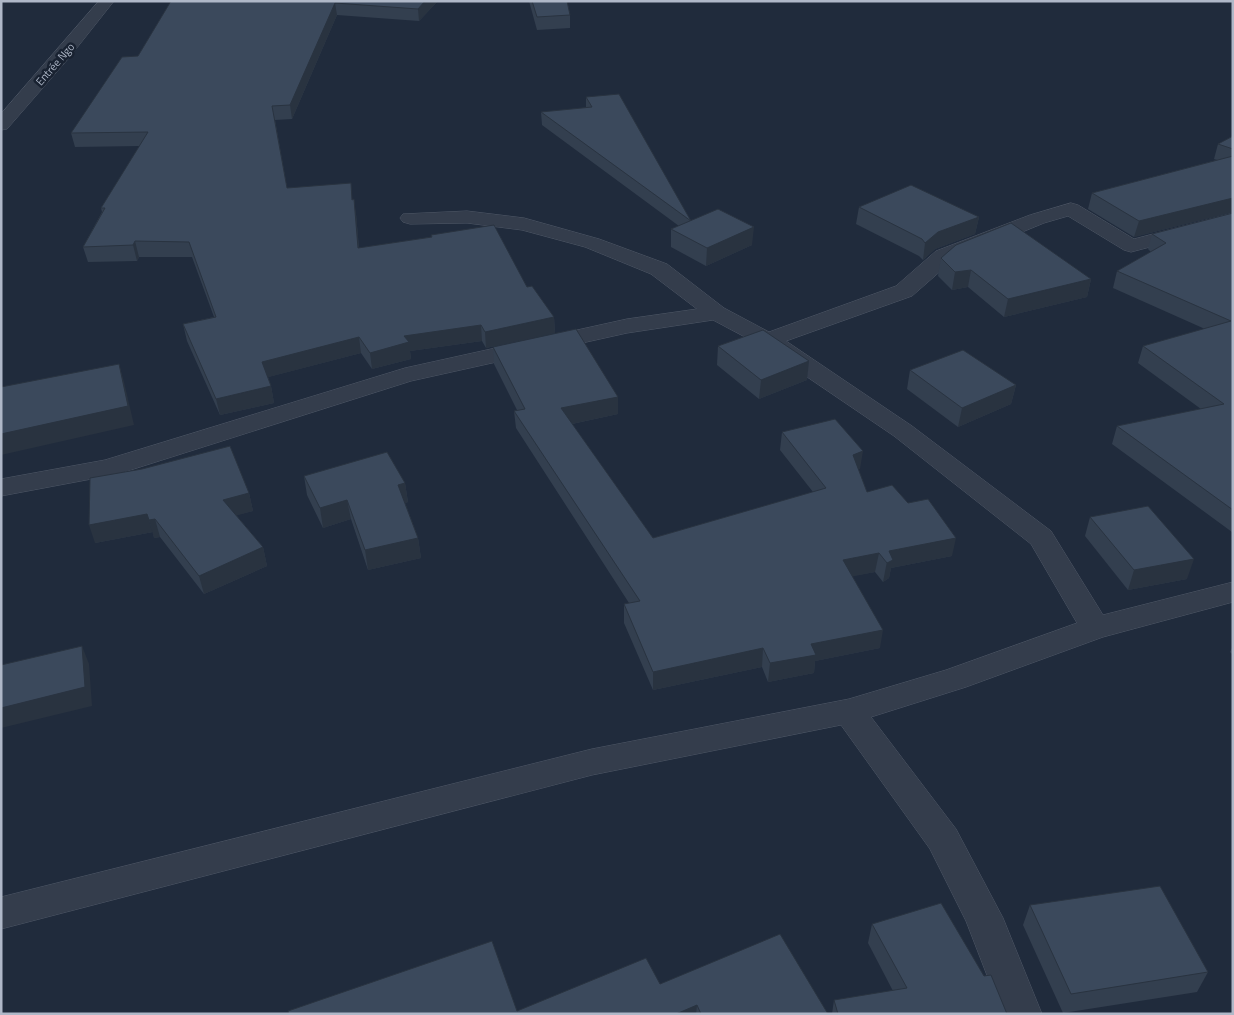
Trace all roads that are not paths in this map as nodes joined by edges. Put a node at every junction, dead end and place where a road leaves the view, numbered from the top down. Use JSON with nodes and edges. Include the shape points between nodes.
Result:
{"nodes":[{"id":1,"x":107,"y":1,"type":"edge"},
{"id":2,"x":1,"y":125,"type":"edge"},
{"id":3,"x":410,"y":218,"type":"dead end"},
{"id":4,"x":1233,"y":219,"type":"edge"},
{"id":5,"x":716,"y":313,"type":"junction"},
{"id":6,"x":768,"y":340,"type":"junction"},
{"id":7,"x":1,"y":488,"type":"edge"},
{"id":8,"x":1233,"y":592,"type":"edge"},
{"id":9,"x":1095,"y":628,"type":"junction"},
{"id":10,"x":848,"y":711,"type":"junction"},
{"id":11,"x":1,"y":913,"type":"edge"},
{"id":12,"x":1022,"y":1014,"type":"edge"}],
"edges":[{"from":1,"to":2,"type":"street","name":"Entrée Ngo"},
{"from":3,"to":5,"type":"street","via":[[494,219],[592,243],[658,269]]},
{"from":4,"to":6,"type":"street","via":[[1131,246],[1071,210],[1037,219],[944,256],[904,291]]},
{"from":5,"to":6,"type":"street"},
{"from":5,"to":7,"type":"street","via":[[627,326],[405,375],[109,468]]},
{"from":6,"to":9,"type":"street","via":[[903,431],[1041,538]]},
{"from":8,"to":9,"type":"street"},
{"from":9,"to":10,"type":"street","via":[[955,679]]},
{"from":10,"to":11,"type":"street","via":[[592,762]]},
{"from":10,"to":12,"type":"street","via":[[943,839],[984,918]]}]}
